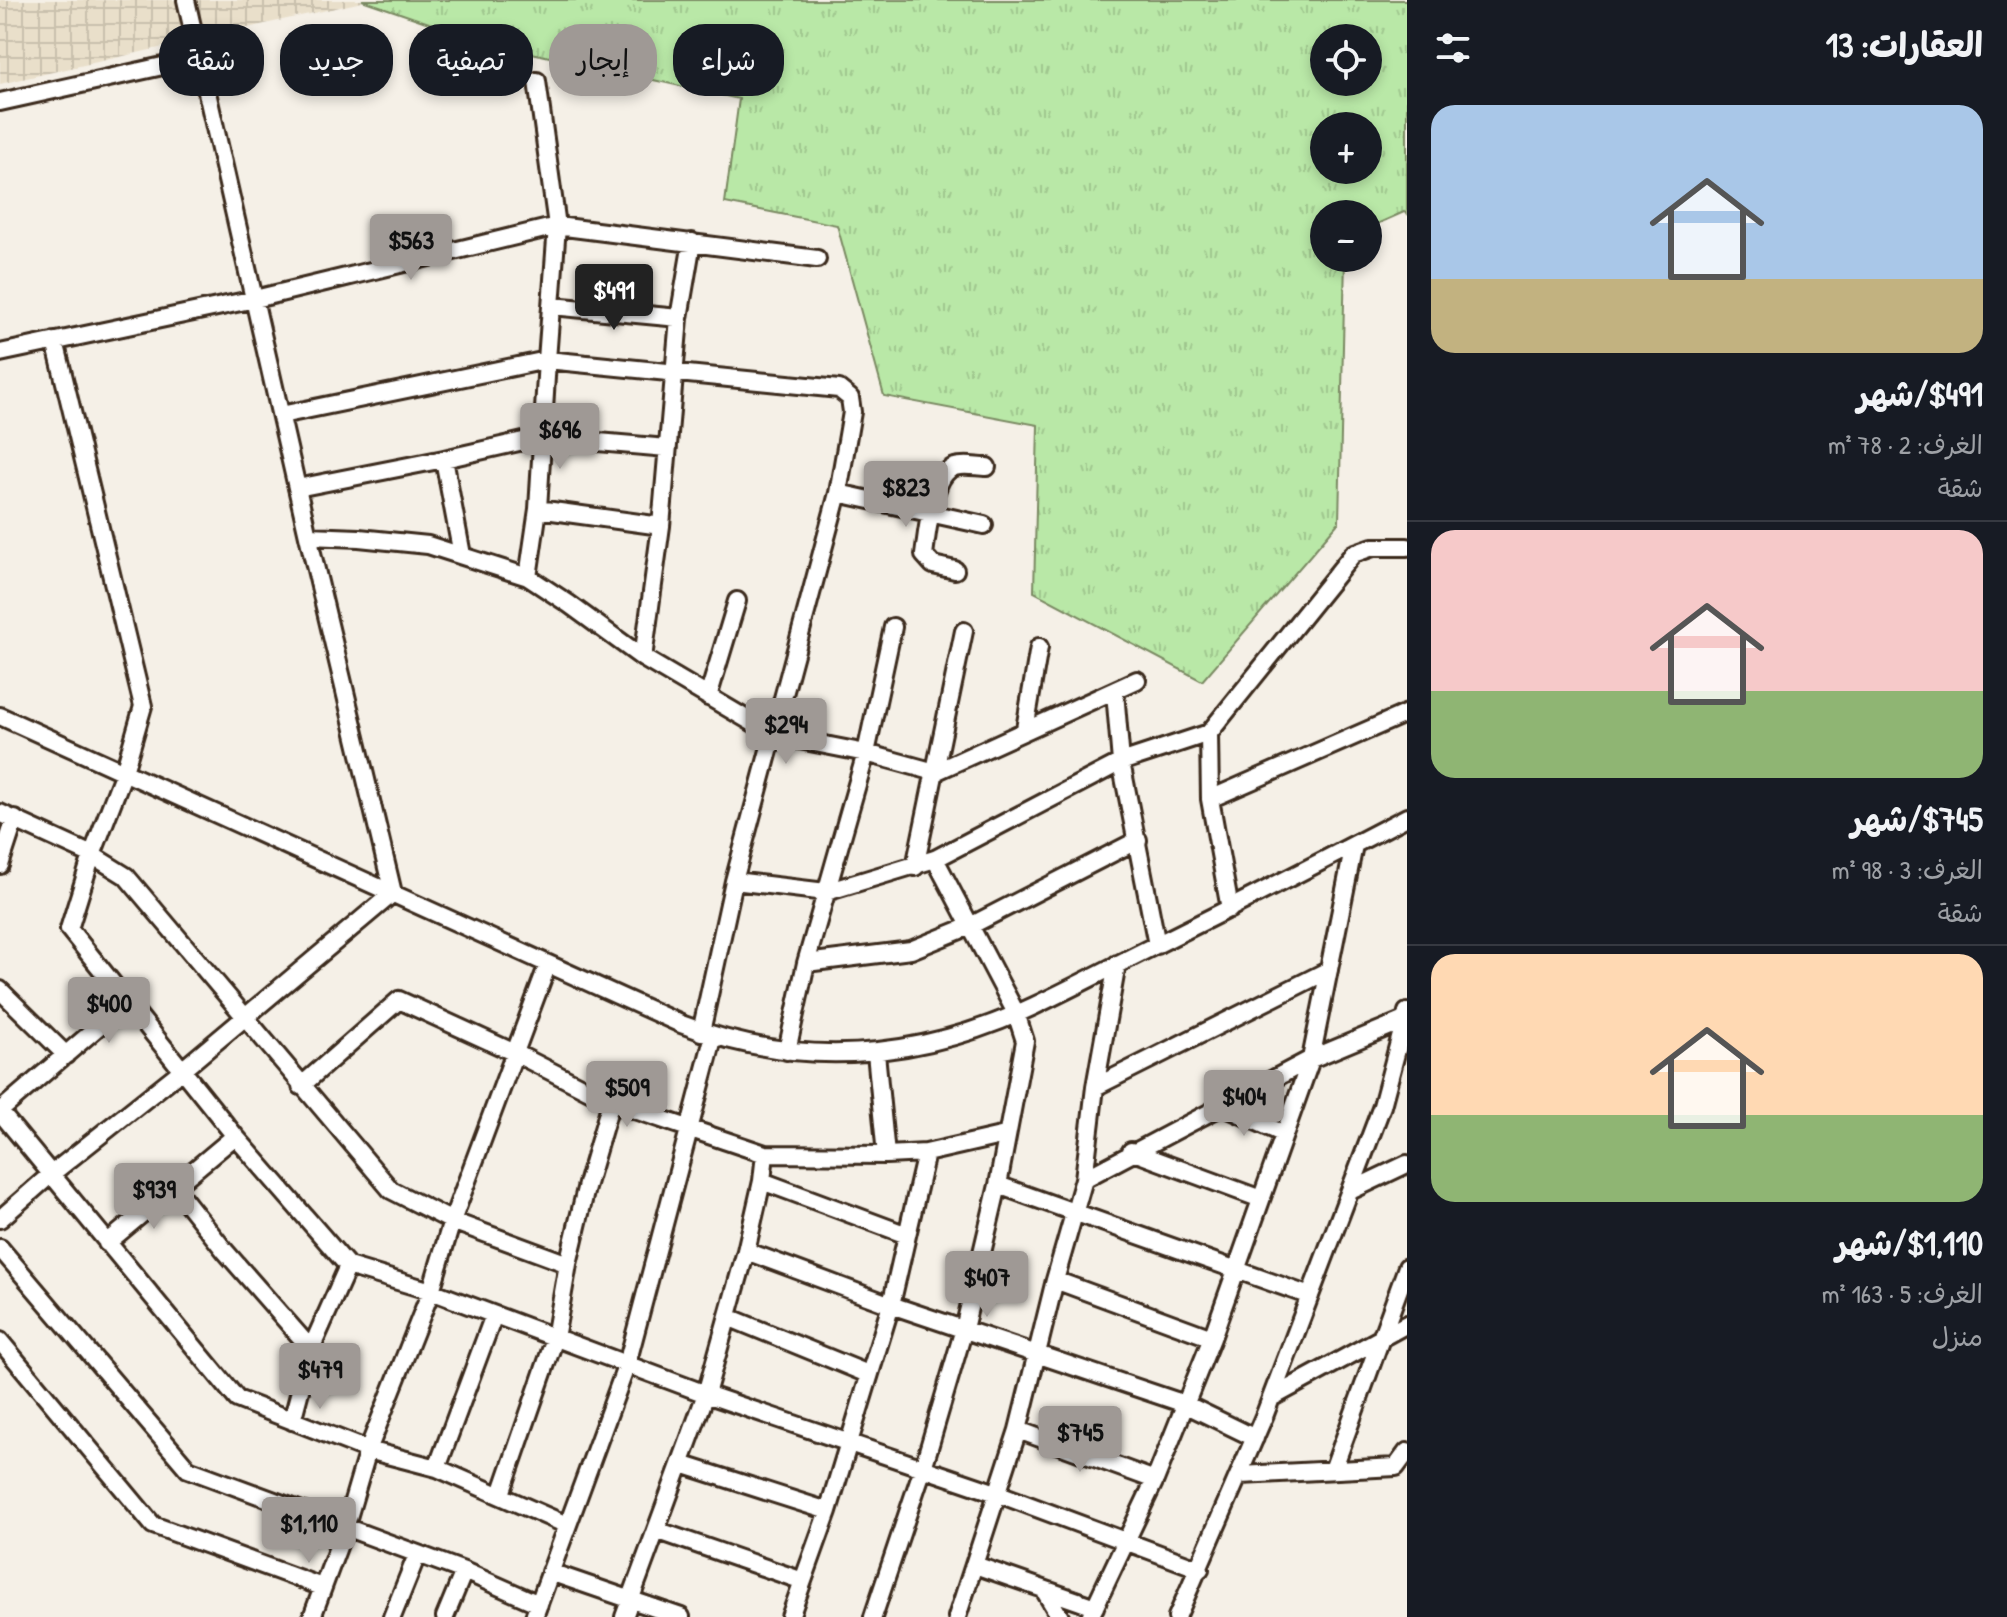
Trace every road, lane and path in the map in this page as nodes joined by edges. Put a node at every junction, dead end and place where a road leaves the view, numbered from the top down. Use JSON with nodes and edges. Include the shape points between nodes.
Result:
{"nodes":[{"id":1,"x":186,"y":0,"type":"edge"},
{"id":2,"x":191,"y":24,"type":"edge"},
{"id":3,"x":159,"y":67,"type":"edge"},
{"id":4,"x":537,"y":81,"type":"dead end"},
{"id":5,"x":208,"y":96,"type":"edge"},
{"id":6,"x":0,"y":102,"type":"edge"},
{"id":7,"x":557,"y":226,"type":"junction"},
{"id":8,"x":692,"y":242,"type":"junction"},
{"id":9,"x":817,"y":259,"type":"dead end"},
{"id":10,"x":255,"y":299,"type":"junction"},
{"id":11,"x":552,"y":306,"type":"junction"},
{"id":12,"x":679,"y":318,"type":"junction"},
{"id":13,"x":55,"y":341,"type":"junction"},
{"id":14,"x":0,"y":353,"type":"edge"},
{"id":15,"x":547,"y":360,"type":"junction"},
{"id":16,"x":674,"y":372,"type":"junction"},
{"id":17,"x":281,"y":415,"type":"junction"},
{"id":18,"x":541,"y":437,"type":"junction"},
{"id":19,"x":667,"y":448,"type":"junction"},
{"id":20,"x":444,"y":459,"type":"junction"},
{"id":21,"x":987,"y":467,"type":"dead end"},
{"id":22,"x":297,"y":488,"type":"junction"},
{"id":23,"x":838,"y":493,"type":"junction"},
{"id":24,"x":538,"y":509,"type":"junction"},
{"id":25,"x":930,"y":513,"type":"junction"},
{"id":26,"x":984,"y":525,"type":"dead end"},
{"id":27,"x":661,"y":526,"type":"junction"},
{"id":28,"x":308,"y":536,"type":"junction"},
{"id":29,"x":1407,"y":547,"type":"edge"},
{"id":30,"x":462,"y":555,"type":"junction"},
{"id":31,"x":955,"y":570,"type":"dead end"},
{"id":32,"x":528,"y":577,"type":"junction"},
{"id":33,"x":737,"y":601,"type":"dead end"},
{"id":34,"x":893,"y":627,"type":"dead end"},
{"id":35,"x":964,"y":631,"type":"dead end"},
{"id":36,"x":1039,"y":647,"type":"dead end"},
{"id":37,"x":643,"y":658,"type":"junction"},
{"id":38,"x":1137,"y":680,"type":"dead end"},
{"id":39,"x":1115,"y":692,"type":"junction"},
{"id":40,"x":708,"y":697,"type":"junction"},
{"id":41,"x":1407,"y":713,"type":"edge"},
{"id":42,"x":0,"y":716,"type":"edge"},
{"id":43,"x":1025,"y":729,"type":"junction"},
{"id":44,"x":1209,"y":733,"type":"junction"},
{"id":45,"x":774,"y":735,"type":"junction"},
{"id":46,"x":866,"y":753,"type":"junction"},
{"id":47,"x":1121,"y":762,"type":"junction"},
{"id":48,"x":124,"y":772,"type":"junction"},
{"id":49,"x":935,"y":772,"type":"junction"},
{"id":50,"x":1210,"y":799,"type":"junction"},
{"id":51,"x":8,"y":816,"type":"edge"},
{"id":52,"x":1407,"y":817,"type":"edge"},
{"id":53,"x":1138,"y":840,"type":"junction"},
{"id":54,"x":1354,"y":845,"type":"junction"},
{"id":55,"x":92,"y":855,"type":"junction"},
{"id":56,"x":935,"y":859,"type":"junction"},
{"id":57,"x":0,"y":865,"type":"edge"},
{"id":58,"x":915,"y":867,"type":"junction"},
{"id":59,"x":734,"y":881,"type":"junction"},
{"id":60,"x":826,"y":892,"type":"junction"},
{"id":61,"x":393,"y":893,"type":"junction"},
{"id":62,"x":1230,"y":909,"type":"junction"},
{"id":63,"x":970,"y":926,"type":"junction"},
{"id":64,"x":1157,"y":945,"type":"junction"},
{"id":65,"x":806,"y":963,"type":"junction"},
{"id":66,"x":548,"y":964,"type":"junction"},
{"id":67,"x":1117,"y":964,"type":"junction"},
{"id":68,"x":1329,"y":970,"type":"junction"},
{"id":69,"x":0,"y":990,"type":"edge"},
{"id":70,"x":126,"y":1003,"type":"junction"},
{"id":71,"x":1016,"y":1013,"type":"junction"},
{"id":72,"x":243,"y":1017,"type":"junction"},
{"id":73,"x":1406,"y":1017,"type":"edge"},
{"id":74,"x":707,"y":1034,"type":"junction"},
{"id":75,"x":787,"y":1051,"type":"junction"},
{"id":76,"x":515,"y":1053,"type":"junction"},
{"id":77,"x":876,"y":1053,"type":"junction"},
{"id":78,"x":66,"y":1055,"type":"junction"},
{"id":79,"x":1311,"y":1059,"type":"junction"},
{"id":80,"x":181,"y":1071,"type":"junction"},
{"id":81,"x":301,"y":1086,"type":"junction"},
{"id":82,"x":1095,"y":1087,"type":"junction"},
{"id":83,"x":611,"y":1102,"type":"junction"},
{"id":84,"x":1220,"y":1105,"type":"junction"},
{"id":85,"x":0,"y":1112,"type":"edge"},
{"id":86,"x":689,"y":1129,"type":"junction"},
{"id":87,"x":1284,"y":1134,"type":"junction"},
{"id":88,"x":1005,"y":1135,"type":"junction"},
{"id":89,"x":235,"y":1136,"type":"junction"},
{"id":90,"x":1131,"y":1151,"type":"junction"},
{"id":91,"x":926,"y":1153,"type":"junction"},
{"id":92,"x":765,"y":1154,"type":"junction"},
{"id":93,"x":886,"y":1155,"type":"junction"},
{"id":94,"x":1407,"y":1164,"type":"edge"},
{"id":95,"x":50,"y":1175,"type":"junction"},
{"id":96,"x":1084,"y":1179,"type":"junction"},
{"id":97,"x":762,"y":1181,"type":"junction"},
{"id":98,"x":998,"y":1185,"type":"junction"},
{"id":99,"x":175,"y":1188,"type":"junction"},
{"id":100,"x":1350,"y":1191,"type":"junction"},
{"id":101,"x":1261,"y":1199,"type":"junction"},
{"id":102,"x":1073,"y":1210,"type":"junction"},
{"id":103,"x":0,"y":1219,"type":"edge"},
{"id":104,"x":452,"y":1221,"type":"junction"},
{"id":105,"x":907,"y":1235,"type":"junction"},
{"id":106,"x":107,"y":1243,"type":"junction"},
{"id":107,"x":0,"y":1248,"type":"edge"},
{"id":108,"x":746,"y":1251,"type":"junction"},
{"id":109,"x":568,"y":1264,"type":"junction"},
{"id":110,"x":348,"y":1266,"type":"junction"},
{"id":111,"x":1407,"y":1267,"type":"edge"},
{"id":112,"x":1236,"y":1270,"type":"junction"},
{"id":113,"x":1055,"y":1280,"type":"junction"},
{"id":114,"x":431,"y":1291,"type":"junction"},
{"id":115,"x":1310,"y":1296,"type":"junction"},
{"id":116,"x":891,"y":1305,"type":"junction"},
{"id":117,"x":494,"y":1315,"type":"junction"},
{"id":118,"x":728,"y":1317,"type":"junction"},
{"id":119,"x":1407,"y":1324,"type":"edge"},
{"id":120,"x":964,"y":1329,"type":"junction"},
{"id":121,"x":1383,"y":1336,"type":"junction"},
{"id":122,"x":555,"y":1338,"type":"junction"},
{"id":123,"x":1212,"y":1338,"type":"junction"},
{"id":124,"x":0,"y":1341,"type":"edge"},
{"id":125,"x":311,"y":1349,"type":"junction"},
{"id":126,"x":1037,"y":1353,"type":"junction"},
{"id":127,"x":627,"y":1364,"type":"junction"},
{"id":128,"x":868,"y":1374,"type":"junction"},
{"id":129,"x":706,"y":1394,"type":"junction"},
{"id":130,"x":1271,"y":1398,"type":"junction"},
{"id":131,"x":1185,"y":1404,"type":"junction"},
{"id":132,"x":292,"y":1421,"type":"junction"},
{"id":133,"x":1018,"y":1430,"type":"junction"},
{"id":134,"x":1255,"y":1438,"type":"junction"},
{"id":135,"x":849,"y":1444,"type":"junction"},
{"id":136,"x":368,"y":1450,"type":"junction"},
{"id":137,"x":1407,"y":1452,"type":"edge"},
{"id":138,"x":681,"y":1464,"type":"junction"},
{"id":139,"x":437,"y":1468,"type":"junction"},
{"id":140,"x":923,"y":1468,"type":"junction"},
{"id":141,"x":1333,"y":1470,"type":"junction"},
{"id":142,"x":1240,"y":1475,"type":"junction"},
{"id":143,"x":1155,"y":1480,"type":"junction"},
{"id":144,"x":501,"y":1494,"type":"junction"},
{"id":145,"x":999,"y":1494,"type":"junction"},
{"id":146,"x":828,"y":1511,"type":"junction"},
{"id":147,"x":567,"y":1525,"type":"junction"},
{"id":148,"x":345,"y":1528,"type":"junction"},
{"id":149,"x":656,"y":1530,"type":"junction"},
{"id":150,"x":1127,"y":1541,"type":"junction"},
{"id":151,"x":417,"y":1555,"type":"junction"},
{"id":152,"x":975,"y":1565,"type":"junction"},
{"id":153,"x":1200,"y":1569,"type":"junction"},
{"id":154,"x":464,"y":1571,"type":"junction"},
{"id":155,"x":550,"y":1572,"type":"junction"},
{"id":156,"x":803,"y":1581,"type":"junction"},
{"id":157,"x":322,"y":1587,"type":"junction"},
{"id":158,"x":1044,"y":1590,"type":"junction"},
{"id":159,"x":630,"y":1599,"type":"junction"},
{"id":160,"x":537,"y":1611,"type":"edge"},
{"id":161,"x":1092,"y":1612,"type":"edge"},
{"id":162,"x":312,"y":1617,"type":"edge"},
{"id":163,"x":392,"y":1617,"type":"edge"},
{"id":164,"x":445,"y":1617,"type":"edge"},
{"id":165,"x":624,"y":1617,"type":"edge"},
{"id":166,"x":681,"y":1617,"type":"edge"},
{"id":167,"x":790,"y":1617,"type":"edge"},
{"id":168,"x":873,"y":1617,"type":"edge"},
{"id":169,"x":957,"y":1617,"type":"edge"},
{"id":170,"x":1060,"y":1617,"type":"edge"},
{"id":171,"x":1177,"y":1617,"type":"edge"}],
"edges":[{"from":1,"to":2,"type":"street"},
{"from":3,"to":6,"type":"street"},
{"from":4,"to":7,"type":"street"},
{"from":5,"to":10,"type":"street"},
{"from":7,"to":8,"type":"street"},
{"from":7,"to":10,"type":"street"},
{"from":7,"to":11,"type":"street"},
{"from":8,"to":9,"type":"street"},
{"from":8,"to":12,"type":"street"},
{"from":10,"to":13,"type":"street"},
{"from":10,"to":17,"type":"street"},
{"from":11,"to":12,"type":"street"},
{"from":11,"to":15,"type":"street"},
{"from":12,"to":16,"type":"street"},
{"from":13,"to":14,"type":"street"},
{"from":13,"to":48,"type":"street","via":[[143,706]]},
{"from":15,"to":16,"type":"street"},
{"from":15,"to":17,"type":"street"},
{"from":15,"to":18,"type":"street"},
{"from":16,"to":19,"type":"street"},
{"from":16,"to":23,"type":"street","via":[[839,389],[850,398],[852,412]]},
{"from":17,"to":22,"type":"street"},
{"from":18,"to":19,"type":"street"},
{"from":18,"to":20,"type":"street"},
{"from":18,"to":24,"type":"street"},
{"from":19,"to":27,"type":"street"},
{"from":20,"to":22,"type":"street"},
{"from":20,"to":30,"type":"street"},
{"from":21,"to":25,"type":"street","via":[[955,466],[942,476]]},
{"from":22,"to":28,"type":"street"},
{"from":23,"to":25,"type":"street"},
{"from":23,"to":45,"type":"street"},
{"from":24,"to":27,"type":"street"},
{"from":24,"to":32,"type":"street"},
{"from":25,"to":26,"type":"street"},
{"from":25,"to":31,"type":"street","via":[[924,555],[933,565]]},
{"from":27,"to":37,"type":"street"},
{"from":28,"to":30,"type":"street","via":[[428,545]]},
{"from":28,"to":61,"type":"street"},
{"from":29,"to":44,"type":"street","via":[[1373,547],[1353,554]]},
{"from":30,"to":32,"type":"street"},
{"from":32,"to":37,"type":"street"},
{"from":33,"to":40,"type":"street"},
{"from":34,"to":46,"type":"street"},
{"from":35,"to":49,"type":"street"},
{"from":36,"to":43,"type":"street"},
{"from":37,"to":40,"type":"street"},
{"from":38,"to":39,"type":"street"},
{"from":39,"to":43,"type":"street"},
{"from":39,"to":47,"type":"street"},
{"from":40,"to":45,"type":"street"},
{"from":41,"to":50,"type":"street"},
{"from":42,"to":48,"type":"street"},
{"from":43,"to":49,"type":"street"},
{"from":44,"to":47,"type":"street"},
{"from":44,"to":50,"type":"street"},
{"from":45,"to":46,"type":"street"},
{"from":45,"to":59,"type":"street"},
{"from":46,"to":49,"type":"street"},
{"from":46,"to":60,"type":"street"},
{"from":47,"to":53,"type":"street"},
{"from":47,"to":56,"type":"street"},
{"from":48,"to":55,"type":"street"},
{"from":48,"to":61,"type":"street"},
{"from":49,"to":58,"type":"street"},
{"from":50,"to":62,"type":"street"},
{"from":51,"to":55,"type":"street"},
{"from":51,"to":57,"type":"street"},
{"from":52,"to":54,"type":"street"},
{"from":53,"to":63,"type":"street"},
{"from":53,"to":64,"type":"street"},
{"from":54,"to":62,"type":"street"},
{"from":54,"to":68,"type":"street"},
{"from":55,"to":70,"type":"street","via":[[69,929]]},
{"from":55,"to":72,"type":"street","via":[[126,876]]},
{"from":56,"to":58,"type":"street"},
{"from":56,"to":63,"type":"street"},
{"from":58,"to":60,"type":"street"},
{"from":59,"to":60,"type":"street"},
{"from":59,"to":74,"type":"street"},
{"from":60,"to":65,"type":"street"},
{"from":61,"to":66,"type":"street"},
{"from":61,"to":72,"type":"street"},
{"from":62,"to":64,"type":"street"},
{"from":63,"to":65,"type":"street","via":[[911,950]]},
{"from":63,"to":71,"type":"street"},
{"from":64,"to":67,"type":"street"},
{"from":65,"to":75,"type":"street"},
{"from":66,"to":74,"type":"street"},
{"from":66,"to":76,"type":"street"},
{"from":67,"to":71,"type":"street"},
{"from":67,"to":82,"type":"street"},
{"from":68,"to":79,"type":"street"},
{"from":68,"to":82,"type":"street"},
{"from":69,"to":78,"type":"street"},
{"from":70,"to":78,"type":"street"},
{"from":70,"to":80,"type":"street"},
{"from":71,"to":77,"type":"street","via":[[970,1031]]},
{"from":71,"to":88,"type":"street","via":[[1025,1041]]},
{"from":72,"to":80,"type":"street"},
{"from":72,"to":81,"type":"street"},
{"from":73,"to":79,"type":"street"},
{"from":73,"to":100,"type":"street","via":[[1382,1106]]},
{"from":74,"to":75,"type":"street"},
{"from":74,"to":86,"type":"street"},
{"from":75,"to":77,"type":"street"},
{"from":76,"to":81,"type":"street","via":[[399,1000]]},
{"from":76,"to":83,"type":"street"},
{"from":76,"to":104,"type":"street"},
{"from":77,"to":93,"type":"street"},
{"from":78,"to":85,"type":"street"},
{"from":79,"to":84,"type":"street"},
{"from":79,"to":87,"type":"street"},
{"from":80,"to":89,"type":"street"},
{"from":80,"to":95,"type":"street"},
{"from":81,"to":104,"type":"street","via":[[391,1190]]},
{"from":82,"to":96,"type":"street"},
{"from":83,"to":86,"type":"street"},
{"from":83,"to":109,"type":"street"},
{"from":84,"to":87,"type":"street"},
{"from":84,"to":90,"type":"street"},
{"from":85,"to":95,"type":"street"},
{"from":86,"to":92,"type":"street"},
{"from":86,"to":127,"type":"street"},
{"from":87,"to":101,"type":"street"},
{"from":88,"to":91,"type":"street"},
{"from":88,"to":98,"type":"street"},
{"from":89,"to":99,"type":"street"},
{"from":89,"to":110,"type":"street"},
{"from":90,"to":96,"type":"street"},
{"from":90,"to":101,"type":"street"},
{"from":91,"to":93,"type":"street"},
{"from":91,"to":105,"type":"street"},
{"from":92,"to":93,"type":"street"},
{"from":92,"to":97,"type":"street"},
{"from":94,"to":100,"type":"street"},
{"from":95,"to":103,"type":"street"},
{"from":95,"to":106,"type":"street"},
{"from":96,"to":102,"type":"street"},
{"from":97,"to":105,"type":"street"},
{"from":97,"to":108,"type":"street"},
{"from":98,"to":102,"type":"street"},
{"from":98,"to":120,"type":"street"},
{"from":99,"to":106,"type":"street"},
{"from":99,"to":125,"type":"street"},
{"from":100,"to":115,"type":"street"},
{"from":101,"to":112,"type":"street"},
{"from":102,"to":112,"type":"street"},
{"from":102,"to":113,"type":"street"},
{"from":104,"to":109,"type":"street"},
{"from":104,"to":114,"type":"street"},
{"from":105,"to":116,"type":"street"},
{"from":106,"to":132,"type":"street","via":[[237,1399]]},
{"from":107,"to":148,"type":"street","via":[[188,1469]]},
{"from":108,"to":116,"type":"street"},
{"from":108,"to":118,"type":"street"},
{"from":109,"to":122,"type":"street"},
{"from":110,"to":114,"type":"street"},
{"from":110,"to":125,"type":"street"},
{"from":111,"to":121,"type":"street"},
{"from":112,"to":115,"type":"street"},
{"from":112,"to":123,"type":"street"},
{"from":113,"to":123,"type":"street"},
{"from":113,"to":126,"type":"street"},
{"from":114,"to":117,"type":"street"},
{"from":114,"to":136,"type":"street"},
{"from":115,"to":130,"type":"street"},
{"from":116,"to":120,"type":"street"},
{"from":116,"to":128,"type":"street"},
{"from":117,"to":122,"type":"street"},
{"from":117,"to":139,"type":"street"},
{"from":118,"to":128,"type":"street"},
{"from":118,"to":129,"type":"street"},
{"from":119,"to":121,"type":"street"},
{"from":120,"to":126,"type":"street"},
{"from":120,"to":140,"type":"street"},
{"from":121,"to":130,"type":"street"},
{"from":121,"to":141,"type":"street"},
{"from":122,"to":127,"type":"street"},
{"from":122,"to":144,"type":"street"},
{"from":123,"to":131,"type":"street"},
{"from":124,"to":157,"type":"street","via":[[153,1525]]},
{"from":125,"to":132,"type":"street"},
{"from":126,"to":131,"type":"street"},
{"from":126,"to":133,"type":"street"},
{"from":127,"to":129,"type":"street"},
{"from":127,"to":147,"type":"street"},
{"from":128,"to":135,"type":"street"},
{"from":129,"to":135,"type":"street"},
{"from":129,"to":138,"type":"street"},
{"from":130,"to":134,"type":"street"},
{"from":131,"to":134,"type":"street"},
{"from":131,"to":143,"type":"street"},
{"from":132,"to":136,"type":"street"},
{"from":133,"to":143,"type":"street"},
{"from":133,"to":145,"type":"street"},
{"from":134,"to":142,"type":"street"},
{"from":135,"to":140,"type":"street"},
{"from":135,"to":146,"type":"street"},
{"from":136,"to":139,"type":"street"},
{"from":136,"to":148,"type":"street"},
{"from":137,"to":141,"type":"street","via":[[1396,1467]]},
{"from":138,"to":146,"type":"street"},
{"from":138,"to":149,"type":"street"},
{"from":139,"to":144,"type":"street"},
{"from":140,"to":145,"type":"street"},
{"from":140,"to":168,"type":"street"},
{"from":141,"to":142,"type":"street"},
{"from":142,"to":153,"type":"street"},
{"from":143,"to":150,"type":"street"},
{"from":144,"to":147,"type":"street"},
{"from":145,"to":150,"type":"street"},
{"from":145,"to":152,"type":"street"},
{"from":146,"to":156,"type":"street"},
{"from":147,"to":155,"type":"street"},
{"from":148,"to":151,"type":"street"},
{"from":148,"to":157,"type":"street"},
{"from":149,"to":156,"type":"street"},
{"from":149,"to":159,"type":"street"},
{"from":150,"to":153,"type":"street"},
{"from":150,"to":161,"type":"street"},
{"from":151,"to":154,"type":"street"},
{"from":151,"to":163,"type":"street"},
{"from":152,"to":158,"type":"street"},
{"from":152,"to":169,"type":"street"},
{"from":153,"to":171,"type":"street"},
{"from":154,"to":160,"type":"street"},
{"from":154,"to":164,"type":"street"},
{"from":155,"to":159,"type":"street"},
{"from":155,"to":160,"type":"street"},
{"from":156,"to":167,"type":"street"},
{"from":157,"to":162,"type":"street"},
{"from":158,"to":161,"type":"street"},
{"from":158,"to":170,"type":"street"},
{"from":159,"to":165,"type":"street"},
{"from":159,"to":166,"type":"street"}]}
